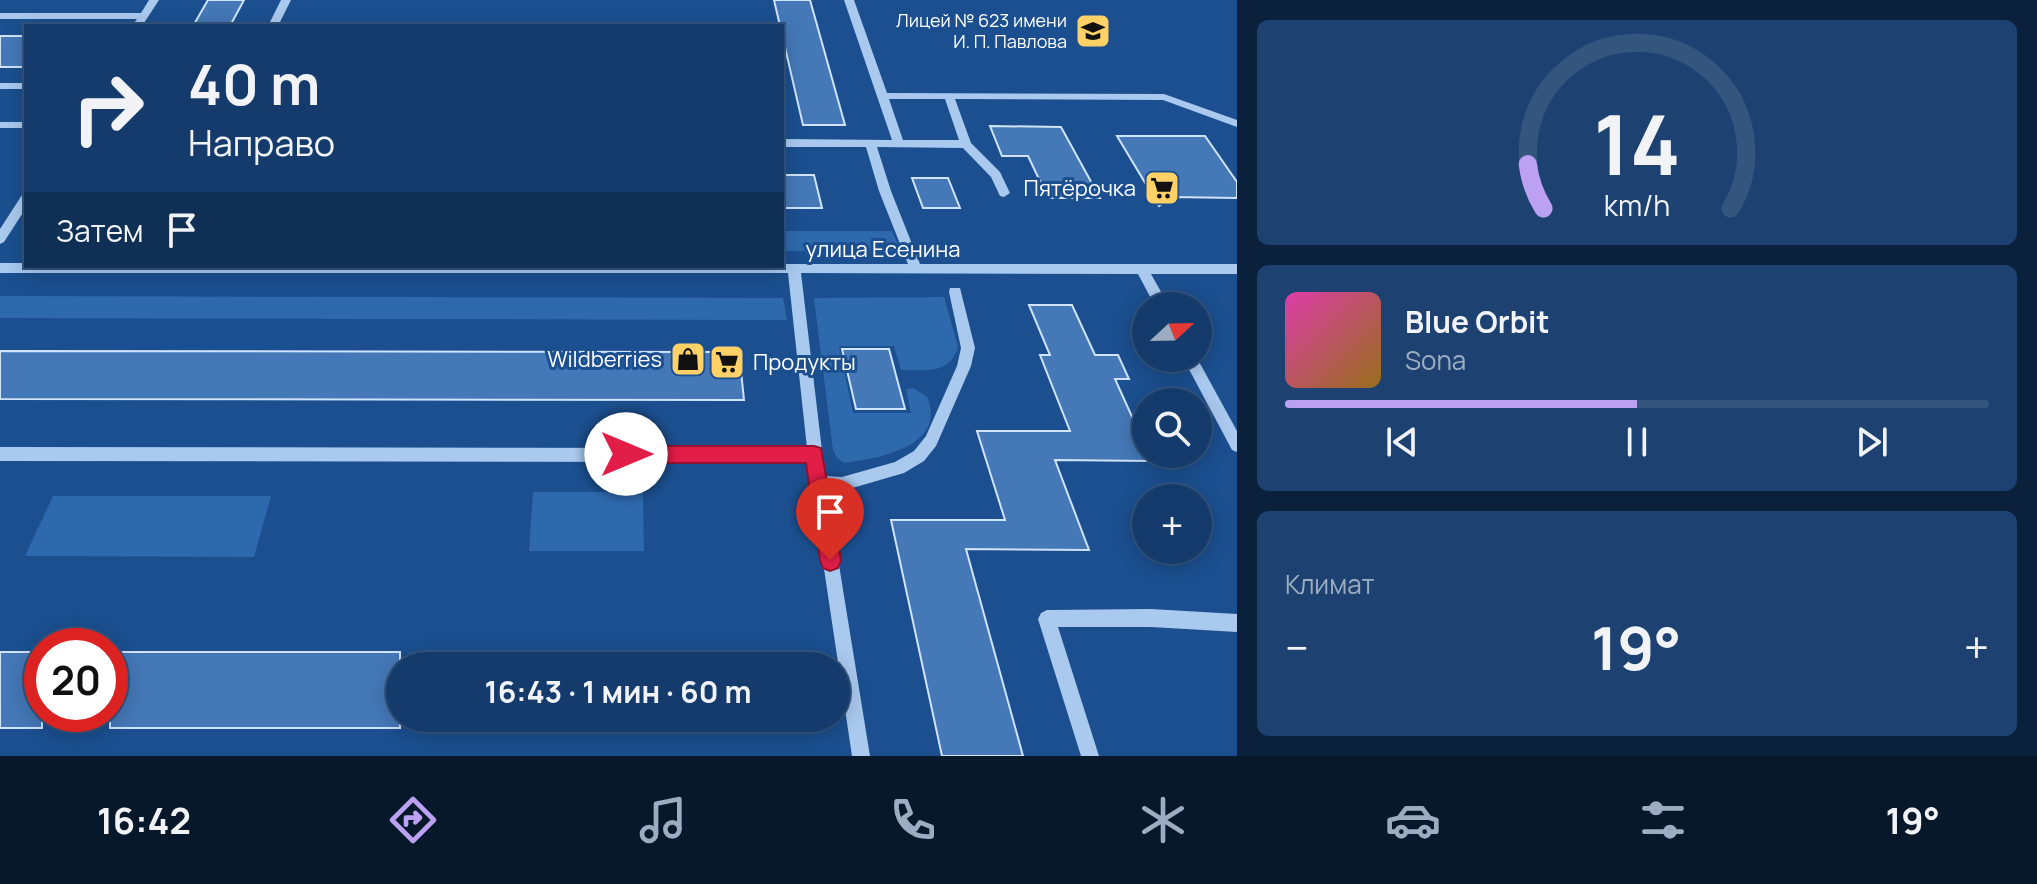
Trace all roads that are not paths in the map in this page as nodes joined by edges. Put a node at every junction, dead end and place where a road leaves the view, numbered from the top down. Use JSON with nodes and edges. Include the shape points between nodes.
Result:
{"nodes":[{"id":1,"x":154,"y":0,"type":"edge"},
{"id":2,"x":286,"y":0,"type":"edge"},
{"id":3,"x":849,"y":0,"type":"edge"},
{"id":4,"x":0,"y":16,"type":"edge"},
{"id":5,"x":144,"y":16,"type":"junction"},
{"id":6,"x":138,"y":24,"type":"edge"},
{"id":7,"x":274,"y":24,"type":"edge"},
{"id":8,"x":0,"y":86,"type":"edge"},
{"id":9,"x":24,"y":86,"type":"edge"},
{"id":10,"x":883,"y":96,"type":"junction"},
{"id":11,"x":949,"y":97,"type":"junction"},
{"id":12,"x":1237,"y":124,"type":"edge"},
{"id":13,"x":0,"y":125,"type":"edge"},
{"id":14,"x":24,"y":125,"type":"edge"},
{"id":15,"x":784,"y":143,"type":"edge"},
{"id":16,"x":870,"y":143,"type":"junction"},
{"id":17,"x":899,"y":143,"type":"junction"},
{"id":18,"x":966,"y":144,"type":"junction"},
{"id":19,"x":1004,"y":193,"type":"dead end"},
{"id":20,"x":24,"y":201,"type":"edge"},
{"id":21,"x":0,"y":239,"type":"edge"},
{"id":22,"x":0,"y":268,"type":"edge"},
{"id":23,"x":794,"y":269,"type":"junction"},
{"id":24,"x":916,"y":269,"type":"junction"},
{"id":25,"x":1142,"y":269,"type":"junction"},
{"id":26,"x":1237,"y":269,"type":"edge"},
{"id":27,"x":955,"y":292,"type":"dead end"},
{"id":28,"x":1154,"y":292,"type":"edge"},
{"id":29,"x":1198,"y":372,"type":"edge"},
{"id":30,"x":1237,"y":445,"type":"edge"},
{"id":31,"x":0,"y":454,"type":"edge"},
{"id":32,"x":814,"y":455,"type":"junction"},
{"id":33,"x":818,"y":483,"type":"junction"},
{"id":34,"x":1237,"y":623,"type":"edge"},
{"id":35,"x":861,"y":756,"type":"edge"},
{"id":36,"x":1090,"y":756,"type":"edge"}],
"edges":[{"from":1,"to":5,"type":"street"},
{"from":2,"to":7,"type":"street"},
{"from":3,"to":10,"type":"street"},
{"from":4,"to":5,"type":"street"},
{"from":5,"to":6,"type":"street"},
{"from":8,"to":9,"type":"street"},
{"from":10,"to":11,"type":"street"},
{"from":10,"to":17,"type":"street"},
{"from":11,"to":12,"type":"street","via":[[1164,97]]},
{"from":11,"to":18,"type":"street"},
{"from":13,"to":14,"type":"street"},
{"from":15,"to":16,"type":"street"},
{"from":16,"to":17,"type":"street"},
{"from":16,"to":24,"type":"street"},
{"from":17,"to":18,"type":"street"},
{"from":18,"to":19,"type":"street","via":[[996,175]]},
{"from":20,"to":21,"type":"street"},
{"from":22,"to":23,"type":"street","name":"улица Есенина"},
{"from":23,"to":24,"type":"street","name":"улица Есенина"},
{"from":23,"to":32,"type":"street"},
{"from":24,"to":25,"type":"street","name":"улица Есенина"},
{"from":25,"to":26,"type":"street","name":"улица Есенина"},
{"from":25,"to":28,"type":"street"},
{"from":27,"to":33,"type":"street","via":[[968,348],[931,441],[899,468],[842,484]]},
{"from":29,"to":30,"type":"street"},
{"from":31,"to":32,"type":"street"},
{"from":32,"to":33,"type":"street"},
{"from":33,"to":35,"type":"street"},
{"from":34,"to":36,"type":"street","via":[[1047,619]]}]}
